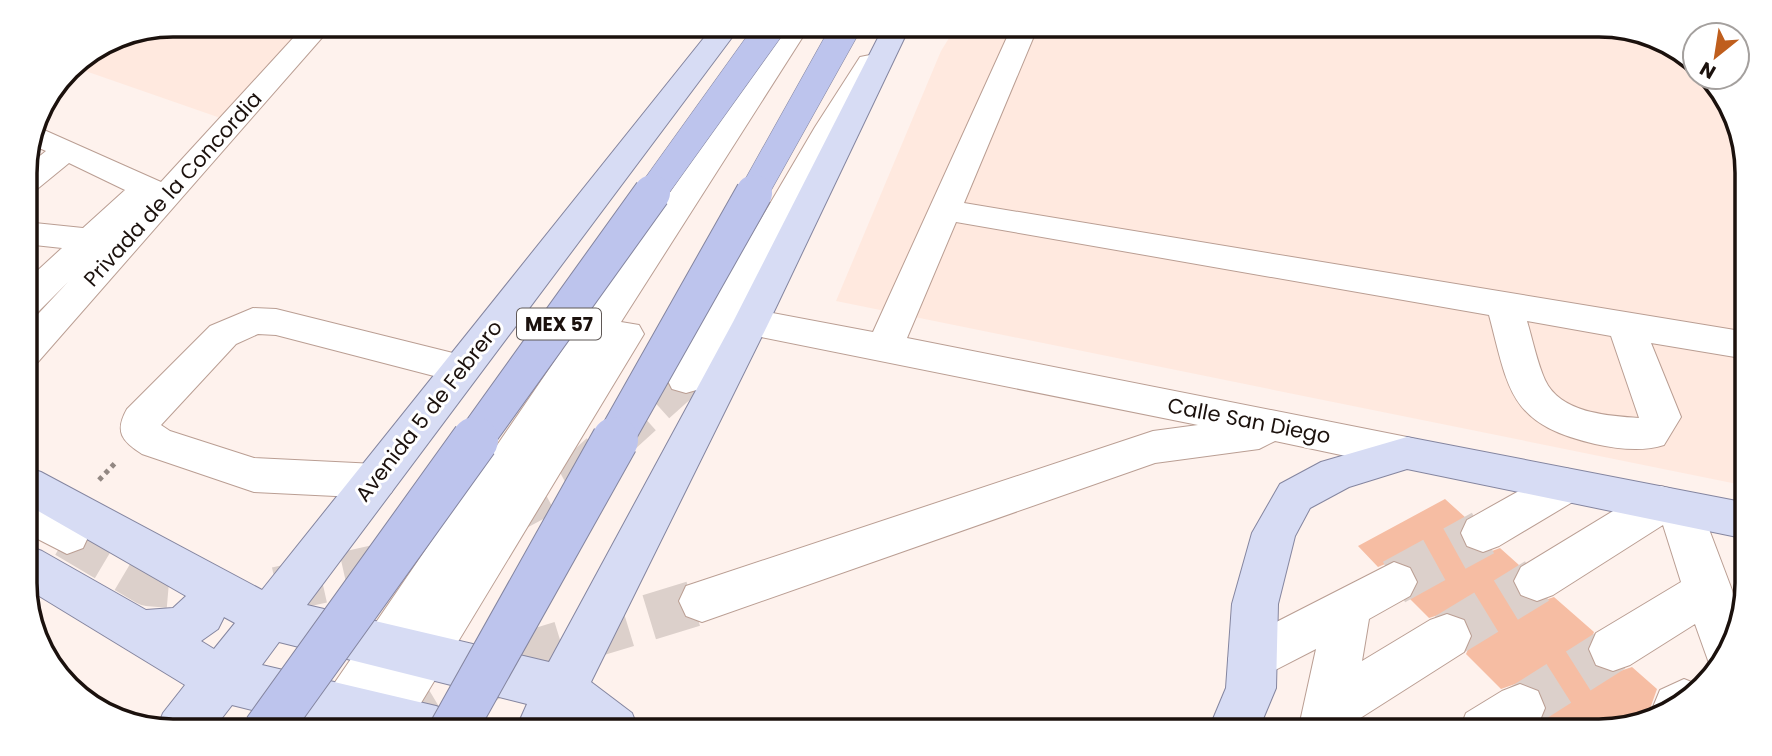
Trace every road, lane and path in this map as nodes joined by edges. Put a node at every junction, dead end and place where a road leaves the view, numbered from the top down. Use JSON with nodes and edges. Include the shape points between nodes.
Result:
{"nodes":[{"id":1,"x":308,"y":37,"type":"edge"},
{"id":2,"x":719,"y":37,"type":"edge"},
{"id":3,"x":764,"y":37,"type":"edge"},
{"id":4,"x":790,"y":37,"type":"edge"},
{"id":5,"x":812,"y":37,"type":"edge"},
{"id":6,"x":841,"y":37,"type":"edge"},
{"id":7,"x":888,"y":37,"type":"edge"},
{"id":8,"x":890,"y":37,"type":"edge"},
{"id":9,"x":1020,"y":37,"type":"edge"},
{"id":10,"x":41,"y":138,"type":"edge"},
{"id":11,"x":65,"y":151,"type":"junction"},
{"id":12,"x":37,"y":173,"type":"edge"},
{"id":13,"x":157,"y":192,"type":"junction"},
{"id":14,"x":946,"y":210,"type":"junction"},
{"id":15,"x":37,"y":234,"type":"edge"},
{"id":16,"x":91,"y":240,"type":"junction"},
{"id":17,"x":37,"y":292,"type":"edge"},
{"id":18,"x":1505,"y":307,"type":"junction"},
{"id":19,"x":751,"y":323,"type":"junction"},
{"id":20,"x":1625,"y":325,"type":"junction"},
{"id":21,"x":37,"y":337,"type":"edge"},
{"id":22,"x":1735,"y":344,"type":"edge"},
{"id":23,"x":884,"y":348,"type":"junction"},
{"id":24,"x":461,"y":369,"type":"junction"},
{"id":25,"x":686,"y":379,"type":"tunnel mouth"},
{"id":26,"x":1289,"y":429,"type":"junction"},
{"id":27,"x":141,"y":433,"type":"junction"},
{"id":28,"x":1407,"y":453,"type":"junction"},
{"id":29,"x":376,"y":481,"type":"junction"},
{"id":30,"x":1566,"y":485,"type":"junction"},
{"id":31,"x":37,"y":494,"type":"edge"},
{"id":32,"x":1670,"y":506,"type":"junction"},
{"id":33,"x":37,"y":514,"type":"edge"},
{"id":34,"x":1735,"y":519,"type":"edge"},
{"id":35,"x":70,"y":522,"type":"junction"},
{"id":36,"x":1483,"y":533,"type":"tunnel mouth"},
{"id":37,"x":37,"y":571,"type":"edge"},
{"id":38,"x":1536,"y":581,"type":"tunnel mouth"},
{"id":39,"x":203,"y":582,"type":"junction"},
{"id":40,"x":1394,"y":582,"type":"tunnel mouth"},
{"id":41,"x":1709,"y":590,"type":"junction"},
{"id":42,"x":702,"y":601,"type":"tunnel mouth"},
{"id":43,"x":1348,"y":607,"type":"junction"},
{"id":44,"x":269,"y":618,"type":"junction"},
{"id":45,"x":142,"y":632,"type":"junction"},
{"id":46,"x":1447,"y":636,"type":"tunnel mouth"},
{"id":47,"x":1723,"y":638,"type":"edge"},
{"id":48,"x":1612,"y":649,"type":"tunnel mouth"},
{"id":49,"x":405,"y":651,"type":"junction"},
{"id":50,"x":1252,"y":659,"type":"junction"},
{"id":51,"x":220,"y":679,"type":"junction"},
{"id":52,"x":551,"y":710,"type":"edge"},
{"id":53,"x":191,"y":719,"type":"edge"},
{"id":54,"x":274,"y":719,"type":"edge"},
{"id":55,"x":346,"y":719,"type":"edge"},
{"id":56,"x":362,"y":719,"type":"edge"},
{"id":57,"x":459,"y":719,"type":"edge"},
{"id":58,"x":578,"y":719,"type":"edge"},
{"id":59,"x":1238,"y":719,"type":"edge"},
{"id":60,"x":1326,"y":719,"type":"edge"},
{"id":61,"x":1327,"y":719,"type":"edge"}],
"edges":[{"from":1,"to":13,"type":"street","name":"Privada de la Concordia"},
{"from":2,"to":24,"type":"main road","name":"Avenida 5 de Febrero"},
{"from":3,"to":54,"type":"highway","number":"MEX 57","bridge":true},
{"from":4,"to":49,"type":"street"},
{"from":5,"to":49,"type":"street"},
{"from":6,"to":57,"type":"highway","bridge":true},
{"from":7,"to":25,"type":"street","via":[[830,127]]},
{"from":8,"to":19,"type":"main road"},
{"from":9,"to":14,"type":"street"},
{"from":10,"to":11,"type":"street"},
{"from":11,"to":12,"type":"street"},
{"from":11,"to":13,"type":"street"},
{"from":13,"to":16,"type":"street"},
{"from":13,"to":21,"type":"street","name":"Privada de la Concordia"},
{"from":14,"to":18,"type":"street"},
{"from":14,"to":23,"type":"street"},
{"from":15,"to":16,"type":"street"},
{"from":16,"to":17,"type":"street"},
{"from":18,"to":20,"type":"street"},
{"from":18,"to":20,"type":"street","via":[[1529,388],[1553,414],[1608,433],[1650,433],[1661,417]]},
{"from":19,"to":23,"type":"street","name":"Calle San Diego"},
{"from":19,"to":52,"type":"main road"},
{"from":20,"to":22,"type":"street"},
{"from":23,"to":26,"type":"street","name":"Calle San Diego"},
{"from":24,"to":27,"type":"street","via":[[275,322],[253,321],[223,335],[141,420]]},
{"from":24,"to":29,"type":"main road","name":"Avenida 5 de Febrero"},
{"from":26,"to":28,"type":"street","name":"Calle San Diego"},
{"from":26,"to":42,"type":"street","via":[[1153,447]]},
{"from":27,"to":29,"type":"street","via":[[156,443],[254,475]]},
{"from":27,"to":35,"type":"path"},
{"from":28,"to":30,"type":"main road","name":"Calle San Diego"},
{"from":28,"to":50,"type":"main road","via":[[1335,474],[1295,496],[1274,533],[1258,592]]},
{"from":29,"to":44,"type":"main road","name":"Avenida 5 de Febrero"},
{"from":30,"to":32,"type":"main road","name":"Calle San Diego"},
{"from":30,"to":36,"type":"street"},
{"from":31,"to":35,"type":"main road"},
{"from":32,"to":34,"type":"main road","name":"Calle San Diego"},
{"from":32,"to":38,"type":"street"},
{"from":32,"to":41,"type":"street"},
{"from":33,"to":35,"type":"street"},
{"from":35,"to":39,"type":"main road"},
{"from":37,"to":45,"type":"main road"},
{"from":39,"to":44,"type":"main road"},
{"from":39,"to":45,"type":"main road","via":[[211,593],[198,619],[182,629]]},
{"from":40,"to":43,"type":"street"},
{"from":41,"to":47,"type":"street"},
{"from":41,"to":48,"type":"street"},
{"from":43,"to":50,"type":"street"},
{"from":43,"to":60,"type":"street"},
{"from":44,"to":49,"type":"main road"},
{"from":44,"to":51,"type":"main road","name":"Avenida 5 de Febrero"},
{"from":45,"to":51,"type":"main road"},
{"from":46,"to":61,"type":"street"},
{"from":49,"to":52,"type":"main road"},
{"from":49,"to":56,"type":"street"},
{"from":50,"to":59,"type":"main road","via":[[1251,688]]},
{"from":51,"to":53,"type":"main road","name":"Avenida 5 de Febrero"},
{"from":51,"to":55,"type":"main road"},
{"from":52,"to":58,"type":"main road"}]}
